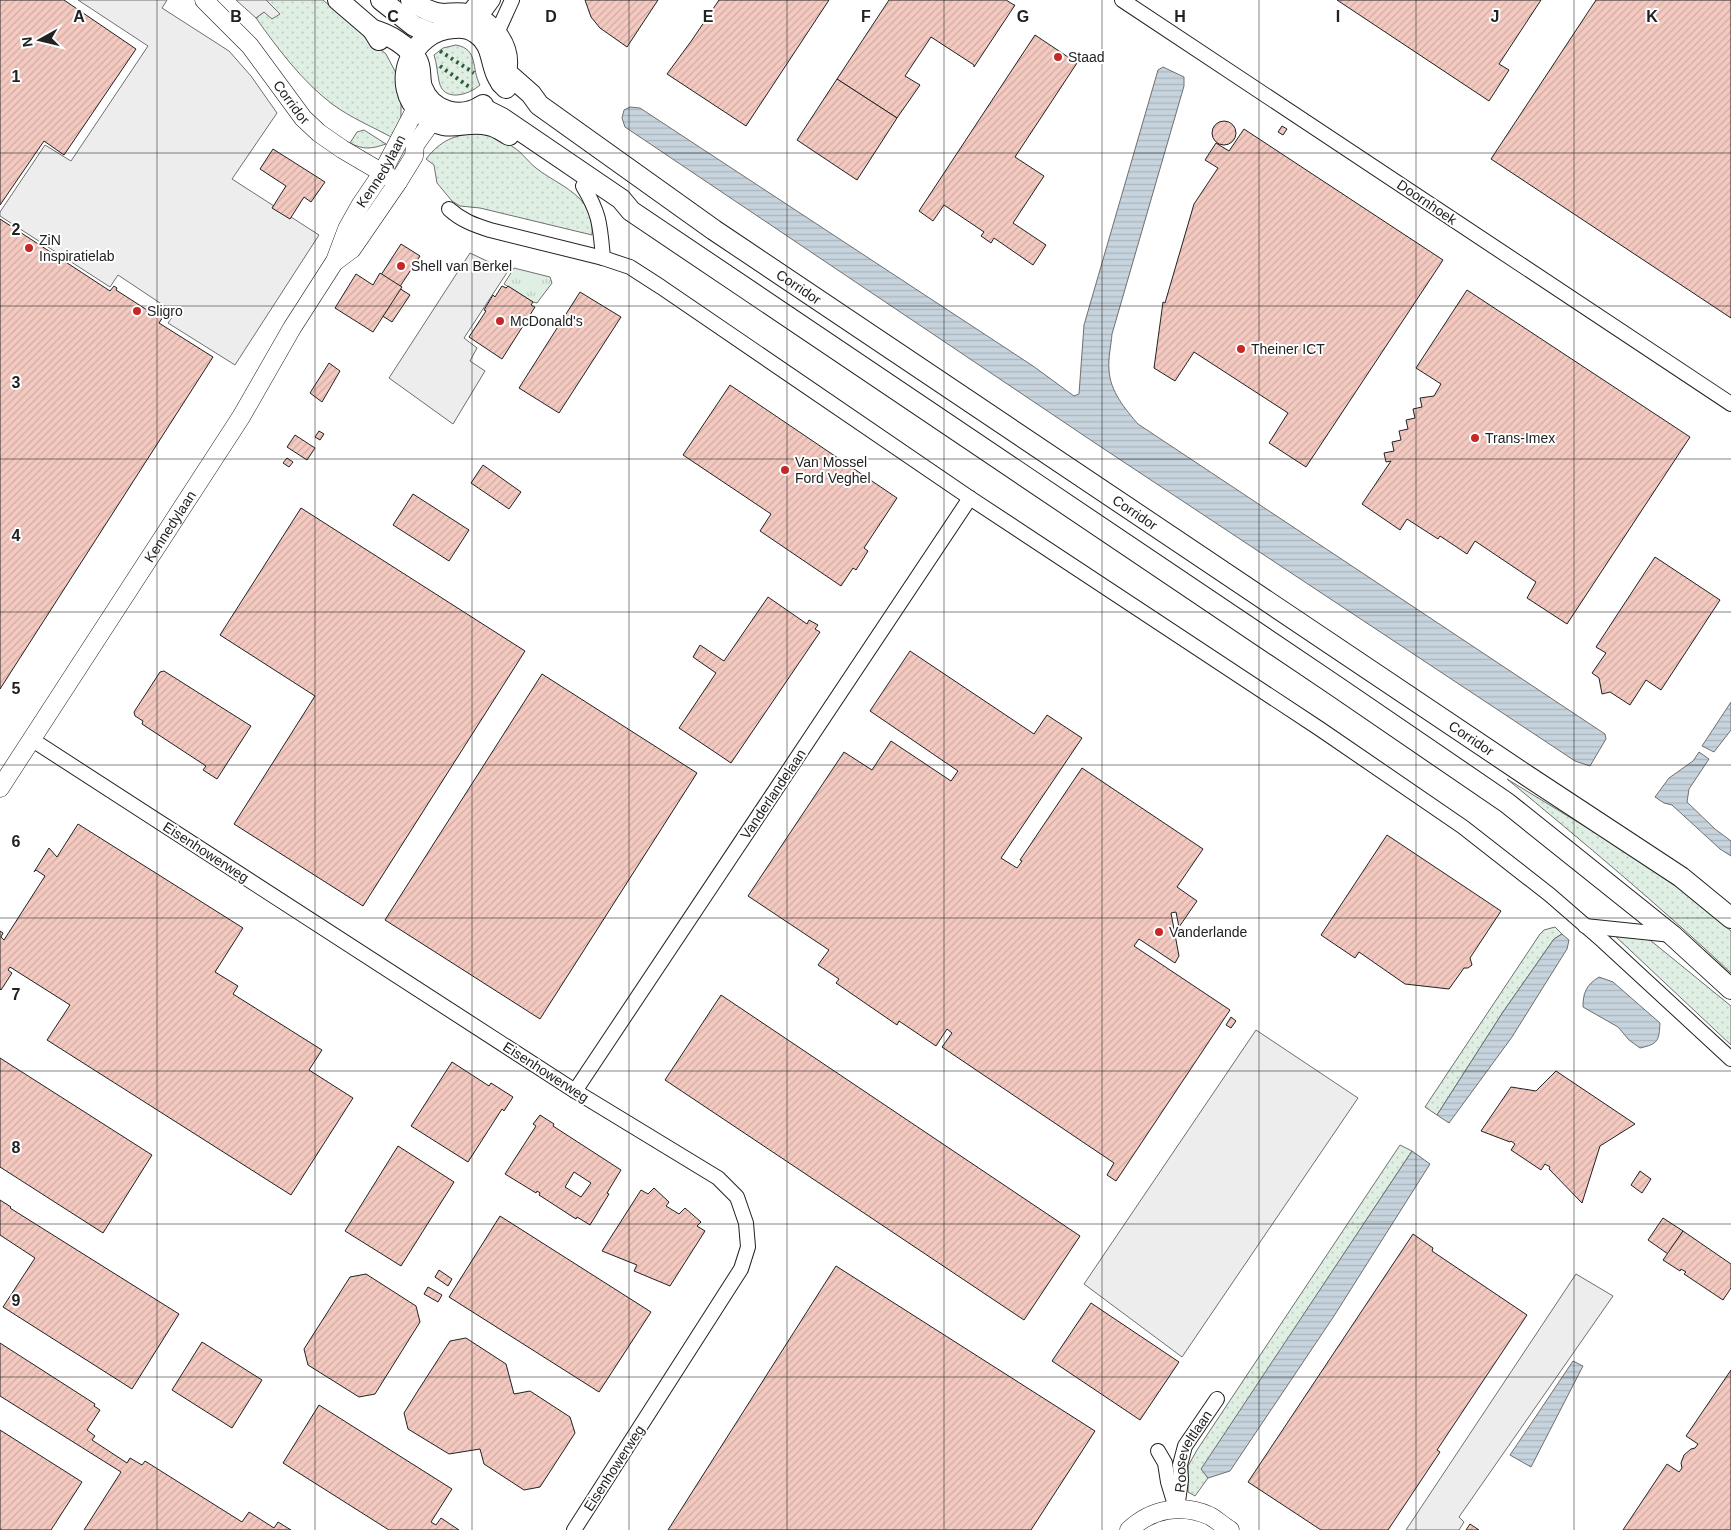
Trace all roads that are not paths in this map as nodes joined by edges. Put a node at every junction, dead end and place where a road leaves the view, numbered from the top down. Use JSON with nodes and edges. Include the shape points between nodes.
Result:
{"nodes":[{"id":1,"x":204,"y":0,"type":"edge"},
{"id":2,"x":338,"y":0,"type":"edge"},
{"id":3,"x":381,"y":0,"type":"edge"},
{"id":4,"x":411,"y":0,"type":"edge"},
{"id":5,"x":493,"y":0,"type":"edge"},
{"id":6,"x":512,"y":0,"type":"edge"},
{"id":7,"x":1122,"y":0,"type":"edge"},
{"id":8,"x":474,"y":15,"type":"edge"},
{"id":9,"x":497,"y":33,"type":"junction"},
{"id":10,"x":432,"y":34,"type":"junction"},
{"id":11,"x":409,"y":59,"type":"junction"},
{"id":12,"x":503,"y":78,"type":"junction"},
{"id":13,"x":416,"y":108,"type":"junction"},
{"id":14,"x":479,"y":115,"type":"junction"},
{"id":15,"x":440,"y":119,"type":"junction"},
{"id":16,"x":382,"y":172,"type":"junction"},
{"id":17,"x":398,"y":182,"type":"junction"},
{"id":18,"x":583,"y":186,"type":"junction"},
{"id":19,"x":449,"y":209,"type":"dead end"},
{"id":20,"x":630,"y":211,"type":"junction"},
{"id":21,"x":603,"y":258,"type":"junction"},
{"id":22,"x":335,"y":261,"type":"junction"},
{"id":23,"x":1731,"y":404,"type":"edge"},
{"id":24,"x":970,"y":498,"type":"junction"},
{"id":25,"x":31,"y":739,"type":"junction"},
{"id":26,"x":0,"y":788,"type":"edge"},
{"id":27,"x":1731,"y":918,"type":"edge"},
{"id":28,"x":1585,"y":926,"type":"junction"},
{"id":29,"x":1672,"y":935,"type":"junction"},
{"id":30,"x":1731,"y":990,"type":"edge"},
{"id":31,"x":1731,"y":1059,"type":"edge"},
{"id":32,"x":575,"y":1091,"type":"junction"},
{"id":33,"x":1217,"y":1399,"type":"dead end"},
{"id":34,"x":1158,"y":1451,"type":"dead end"},
{"id":35,"x":1177,"y":1509,"type":"junction"},
{"id":36,"x":574,"y":1530,"type":"edge"},
{"id":37,"x":1129,"y":1530,"type":"edge"},
{"id":38,"x":1230,"y":1530,"type":"edge"}],
"edges":[{"from":1,"to":16,"type":"street","name":"Corridor","via":[[250,46],[303,118],[319,133]]},
{"from":2,"to":11,"type":"main road","via":[[373,30],[380,42]]},
{"from":3,"to":10,"type":"main road","via":[[414,26]]},
{"from":4,"to":8,"type":"main road","via":[[433,12]]},
{"from":5,"to":8,"type":"street"},
{"from":6,"to":9,"type":"street"},
{"from":7,"to":23,"type":"street","name":"Doornhoek"},
{"from":8,"to":9,"type":"main road"},
{"from":8,"to":10,"type":"main road","via":[[463,28],[446,28]]},
{"from":8,"to":12,"type":"main road","via":[[495,74]]},
{"from":9,"to":12,"type":"main road","via":[[506,54]]},
{"from":10,"to":11,"type":"main road","via":[[422,41]]},
{"from":11,"to":13,"type":"main road","via":[[406,87]]},
{"from":11,"to":15,"type":"main road","via":[[417,60],[421,84],[436,106]]},
{"from":12,"to":14,"type":"main road"},
{"from":12,"to":27,"type":"main road","name":"Corridor","via":[[525,102],[539,105],[730,241],[1681,877]]},
{"from":13,"to":15,"type":"main road"},
{"from":13,"to":16,"type":"street","name":"Kennedylaan"},
{"from":14,"to":15,"type":"main road","via":[[461,126]]},
{"from":14,"to":18,"type":"main road"},
{"from":14,"to":20,"type":"main road","via":[[502,118],[621,199]]},
{"from":15,"to":17,"type":"street","name":"Kennedylaan","via":[[415,146],[414,156]]},
{"from":16,"to":17,"type":"street","name":"Corridor"},
{"from":16,"to":22,"type":"street","name":"Kennedylaan","via":[[347,229]]},
{"from":17,"to":22,"type":"street","name":"Kennedylaan","via":[[352,249]]},
{"from":18,"to":20,"type":"main road","via":[[615,206]]},
{"from":18,"to":21,"type":"street","via":[[598,213]]},
{"from":19,"to":21,"type":"street","via":[[458,217],[490,230]]},
{"from":20,"to":29,"type":"main road","via":[[1507,803]]},
{"from":21,"to":24,"type":"street","via":[[630,267],[661,287]]},
{"from":22,"to":25,"type":"street","name":"Kennedylaan","via":[[241,418]]},
{"from":24,"to":28,"type":"street","via":[[1463,827]]},
{"from":24,"to":32,"type":"street","name":"Vanderlandelaan"},
{"from":25,"to":26,"type":"street","name":"Kennedylaan"},
{"from":25,"to":32,"type":"street","name":"Eisenhowerweg"},
{"from":28,"to":29,"type":"street"},
{"from":28,"to":31,"type":"street"},
{"from":29,"to":30,"type":"main road"},
{"from":32,"to":36,"type":"street","name":"Eisenhowerweg","via":[[718,1178],[737,1196],[746,1223],[748,1248],[741,1269]]},
{"from":33,"to":35,"type":"street","name":"Rooseveltlaan","via":[[1185,1446],[1180,1465]]},
{"from":34,"to":35,"type":"street","name":"Rooseveltlaan","via":[[1165,1463]]},
{"from":35,"to":37,"type":"street","name":"Rooseveltlaan","via":[[1157,1512]]},
{"from":35,"to":38,"type":"street","via":[[1210,1517]]}]}
